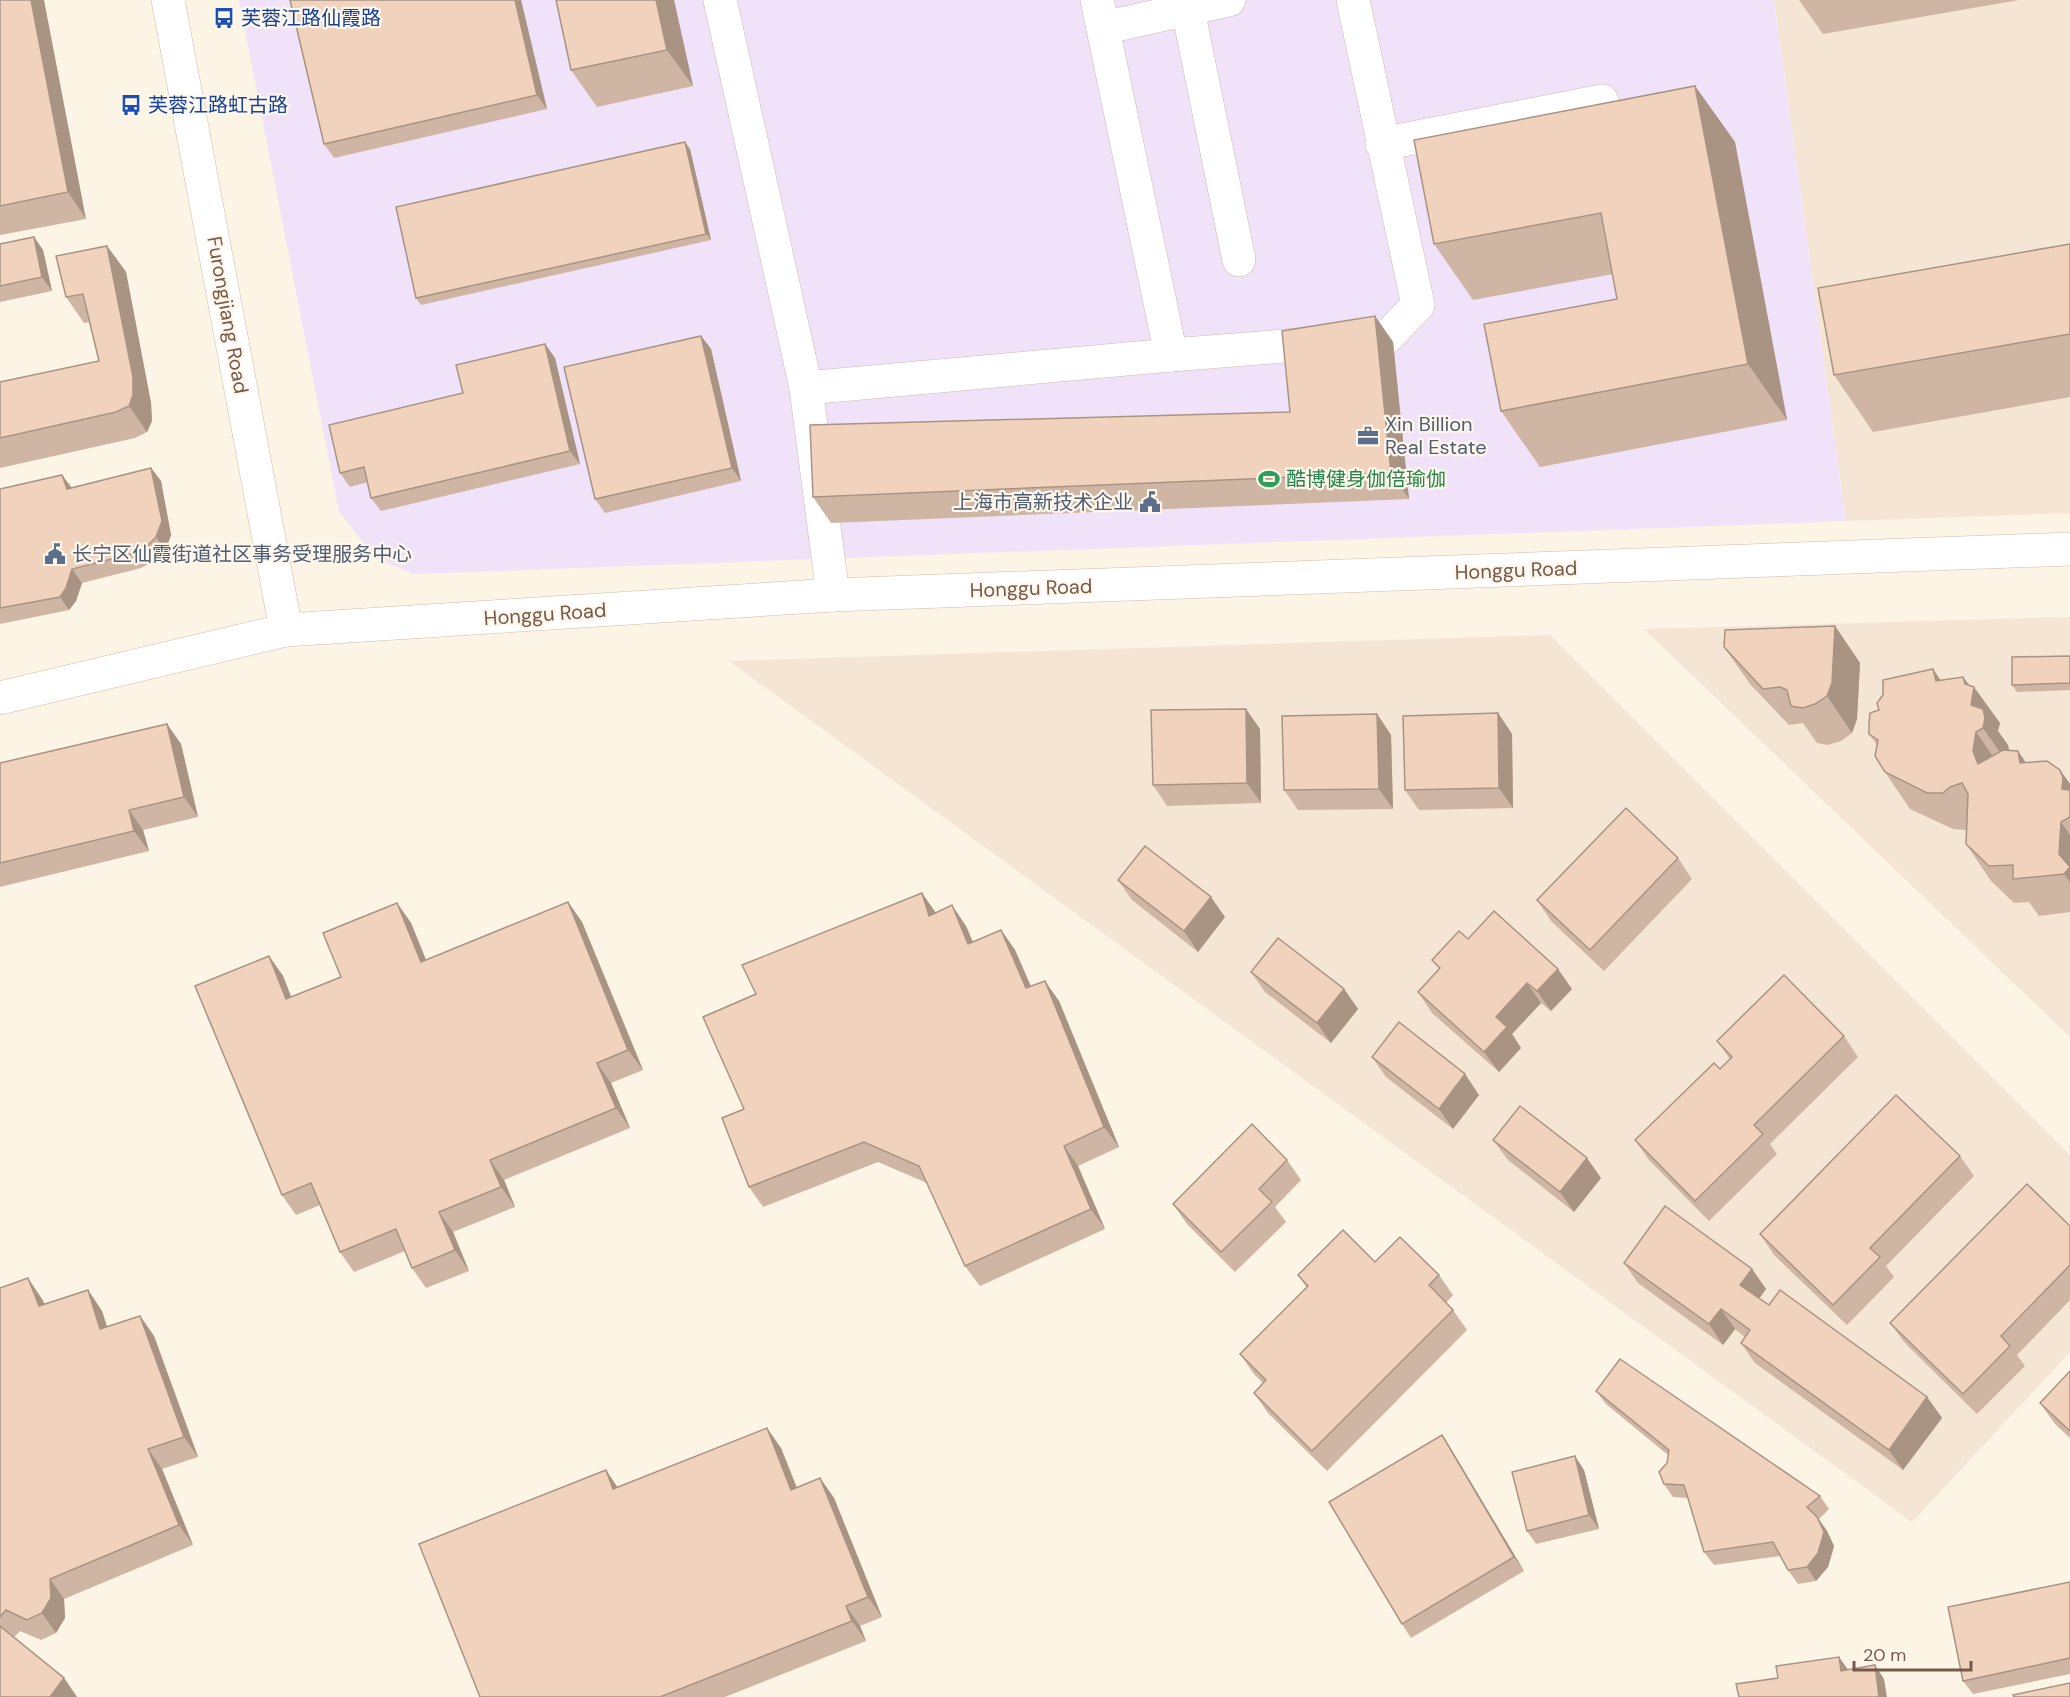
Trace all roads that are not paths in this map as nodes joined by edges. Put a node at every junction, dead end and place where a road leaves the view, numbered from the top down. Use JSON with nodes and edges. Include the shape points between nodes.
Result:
{"nodes":[{"id":1,"x":168,"y":0,"type":"edge"},
{"id":2,"x":720,"y":0,"type":"edge"},
{"id":3,"x":1229,"y":0,"type":"edge"},
{"id":4,"x":1353,"y":0,"type":"edge"},
{"id":5,"x":1187,"y":5,"type":"edge"},
{"id":6,"x":1100,"y":14,"type":"edge"},
{"id":7,"x":1602,"y":101,"type":"edge"},
{"id":8,"x":1382,"y":144,"type":"junction"},
{"id":9,"x":1239,"y":260,"type":"dead end"},
{"id":10,"x":1171,"y":355,"type":"junction"},
{"id":11,"x":806,"y":388,"type":"junction"},
{"id":12,"x":2070,"y":549,"type":"edge"},
{"id":13,"x":833,"y":595,"type":"junction"},
{"id":14,"x":286,"y":630,"type":"junction"},
{"id":15,"x":0,"y":698,"type":"edge"}],
"edges":[{"from":1,"to":14,"type":"street","name":"Furongjiang Road"},
{"from":2,"to":11,"type":"street"},
{"from":3,"to":5,"type":"street"},
{"from":4,"to":8,"type":"street"},
{"from":5,"to":6,"type":"street"},
{"from":5,"to":9,"type":"street"},
{"from":6,"to":10,"type":"street"},
{"from":7,"to":8,"type":"street"},
{"from":8,"to":10,"type":"street","via":[[1419,305],[1386,338]]},
{"from":10,"to":11,"type":"street"},
{"from":11,"to":13,"type":"street"},
{"from":12,"to":13,"type":"street","name":"Honggu Road"},
{"from":13,"to":14,"type":"street","name":"Honggu Road"},
{"from":14,"to":15,"type":"street","name":"Honggu Road"}]}
